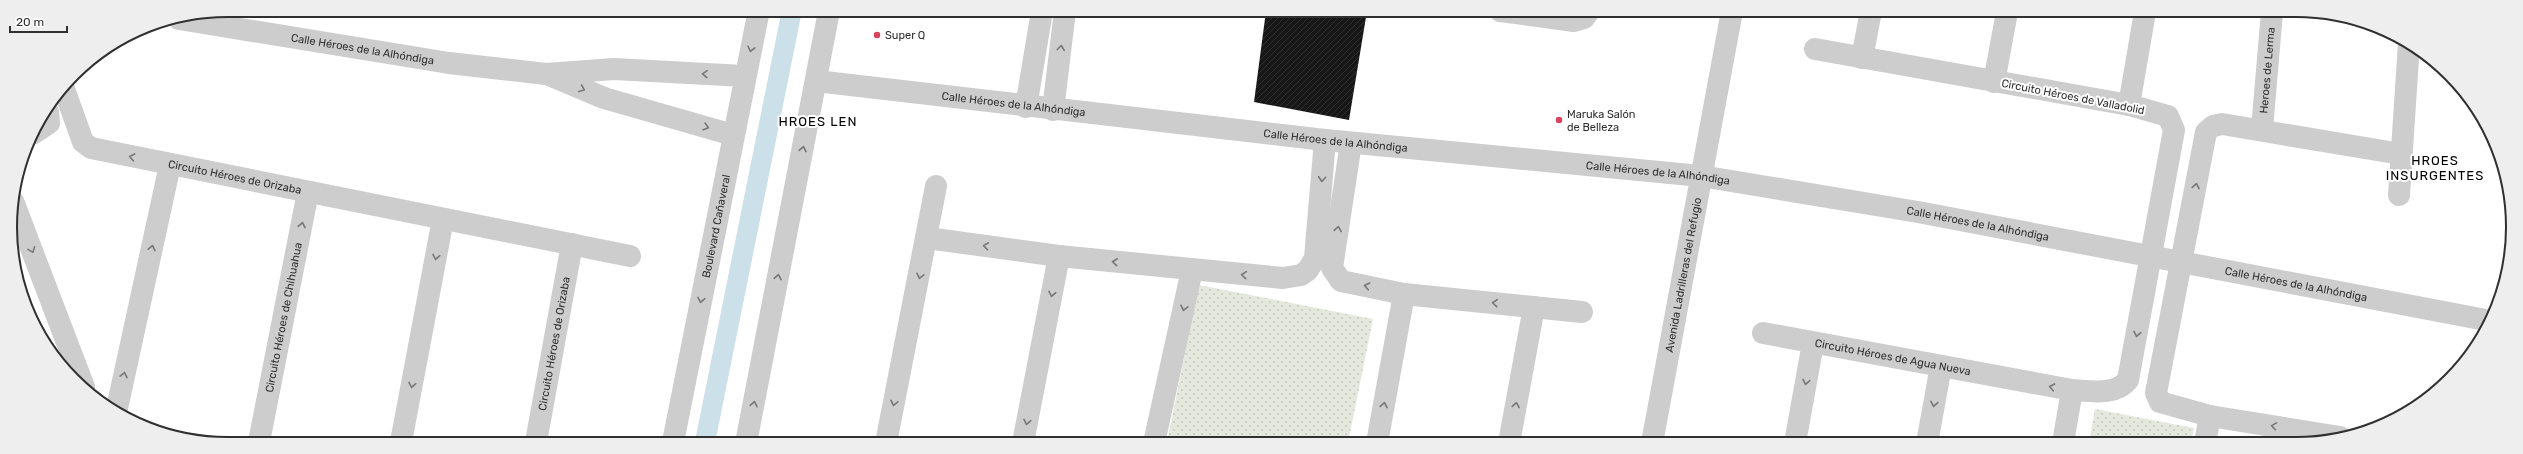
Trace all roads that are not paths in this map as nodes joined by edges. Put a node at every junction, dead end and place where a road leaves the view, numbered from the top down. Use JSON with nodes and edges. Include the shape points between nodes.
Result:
{"nodes":[{"id":1,"x":757,"y":17,"type":"edge"},
{"id":2,"x":829,"y":17,"type":"edge"},
{"id":3,"x":1041,"y":17,"type":"edge"},
{"id":4,"x":1064,"y":17,"type":"edge"},
{"id":5,"x":1549,"y":17,"type":"edge"},
{"id":6,"x":1585,"y":17,"type":"edge"},
{"id":7,"x":1731,"y":17,"type":"edge"},
{"id":8,"x":1870,"y":17,"type":"edge"},
{"id":9,"x":2006,"y":17,"type":"edge"},
{"id":10,"x":2144,"y":17,"type":"edge"},
{"id":11,"x":2272,"y":17,"type":"edge"},
{"id":12,"x":186,"y":21,"type":"edge"},
{"id":13,"x":2409,"y":49,"type":"edge"},
{"id":14,"x":1815,"y":50,"type":"dead end"},
{"id":15,"x":1862,"y":58,"type":"junction"},
{"id":16,"x":546,"y":74,"type":"junction"},
{"id":17,"x":744,"y":76,"type":"junction"},
{"id":18,"x":816,"y":81,"type":"junction"},
{"id":19,"x":1994,"y":82,"type":"junction"},
{"id":20,"x":65,"y":93,"type":"edge"},
{"id":21,"x":2129,"y":105,"type":"junction"},
{"id":22,"x":1026,"y":107,"type":"junction"},
{"id":23,"x":1053,"y":110,"type":"junction"},
{"id":24,"x":49,"y":115,"type":"edge"},
{"id":25,"x":43,"y":127,"type":"edge"},
{"id":26,"x":2262,"y":129,"type":"junction"},
{"id":27,"x":733,"y":135,"type":"junction"},
{"id":28,"x":1325,"y":140,"type":"junction"},
{"id":29,"x":1350,"y":143,"type":"junction"},
{"id":30,"x":2401,"y":154,"type":"junction"},
{"id":31,"x":170,"y":165,"type":"junction"},
{"id":32,"x":1701,"y":176,"type":"junction"},
{"id":33,"x":936,"y":186,"type":"dead end"},
{"id":34,"x":308,"y":192,"type":"junction"},
{"id":35,"x":2399,"y":195,"type":"dead end"},
{"id":36,"x":17,"y":212,"type":"edge"},
{"id":37,"x":443,"y":219,"type":"junction"},
{"id":38,"x":927,"y":238,"type":"junction"},
{"id":39,"x":572,"y":244,"type":"junction"},
{"id":40,"x":2150,"y":255,"type":"junction"},
{"id":41,"x":630,"y":256,"type":"dead end"},
{"id":42,"x":1059,"y":256,"type":"junction"},
{"id":43,"x":2182,"y":262,"type":"junction"},
{"id":44,"x":1192,"y":270,"type":"junction"},
{"id":45,"x":1404,"y":294,"type":"junction"},
{"id":46,"x":1534,"y":307,"type":"junction"},
{"id":47,"x":1582,"y":312,"type":"dead end"},
{"id":48,"x":2484,"y":320,"type":"edge"},
{"id":49,"x":1763,"y":333,"type":"dead end"},
{"id":50,"x":1813,"y":343,"type":"junction"},
{"id":51,"x":1941,"y":366,"type":"junction"},
{"id":52,"x":80,"y":376,"type":"edge"},
{"id":53,"x":2072,"y":390,"type":"junction"},
{"id":54,"x":117,"y":406,"type":"edge"},
{"id":55,"x":2210,"y":416,"type":"junction"},
{"id":56,"x":2328,"y":434,"type":"edge"},
{"id":57,"x":260,"y":437,"type":"edge"},
{"id":58,"x":402,"y":437,"type":"edge"},
{"id":59,"x":537,"y":437,"type":"edge"},
{"id":60,"x":674,"y":437,"type":"edge"},
{"id":61,"x":747,"y":437,"type":"edge"},
{"id":62,"x":887,"y":437,"type":"edge"},
{"id":63,"x":1024,"y":437,"type":"edge"},
{"id":64,"x":1155,"y":437,"type":"edge"},
{"id":65,"x":1378,"y":437,"type":"edge"},
{"id":66,"x":1510,"y":437,"type":"edge"},
{"id":67,"x":1653,"y":437,"type":"edge"},
{"id":68,"x":1796,"y":437,"type":"edge"},
{"id":69,"x":1928,"y":437,"type":"edge"},
{"id":70,"x":2064,"y":437,"type":"edge"},
{"id":71,"x":2206,"y":437,"type":"edge"}],
"edges":[{"from":1,"to":17,"type":"street","name":"Boulevard Cañaveral","one_way":true},
{"from":2,"to":18,"type":"street"},
{"from":3,"to":22,"type":"street"},
{"from":23,"to":4,"type":"street","one_way":true},
{"from":5,"to":6,"type":"street","via":[[1574,20]]},
{"from":7,"to":32,"type":"street","name":"Avenida Ladrilleras del Refugio"},
{"from":8,"to":15,"type":"street"},
{"from":9,"to":19,"type":"street"},
{"from":10,"to":21,"type":"street"},
{"from":11,"to":26,"type":"street","name":"Heroes de Lerma"},
{"from":12,"to":16,"type":"street","name":"Calle Héroes de la Alhóndiga","via":[[441,62]]},
{"from":13,"to":30,"type":"street"},
{"from":14,"to":15,"type":"street","name":"Circuito Héroes de Valladolid"},
{"from":15,"to":19,"type":"street","name":"Circuito Héroes de Valladolid"},
{"from":17,"to":16,"type":"street","name":"Calle Héroes de la Alhóndiga","one_way":true,"via":[[614,69]]},
{"from":16,"to":27,"type":"street","name":"Calle Héroes de la Alhóndiga","one_way":true,"via":[[604,98]]},
{"from":17,"to":27,"type":"street","name":"Boulevard Cañaveral"},
{"from":18,"to":22,"type":"street","name":"Calle Héroes de la Alhóndiga"},
{"from":61,"to":18,"type":"street","one_way":true},
{"from":19,"to":21,"type":"street","name":"Circuito Héroes de Valladolid"},
{"from":31,"to":20,"type":"street","name":"Circuito Héroes de Orizaba","one_way":true,"via":[[91,148],[83,142]]},
{"from":21,"to":40,"type":"street","name":"Circuito Héroes de Valladolid","via":[[2168,116],[2174,130],[2159,220]]},
{"from":22,"to":23,"type":"street","name":"Calle Héroes de la Alhóndiga"},
{"from":23,"to":28,"type":"street","name":"Calle Héroes de la Alhóndiga"},
{"from":24,"to":25,"type":"street","via":[[48,123]]},
{"from":26,"to":30,"type":"street"},
{"from":43,"to":26,"type":"street","one_way":true,"via":[[2206,132],[2222,124]]},
{"from":27,"to":60,"type":"street","name":"Boulevard Cañaveral","one_way":true},
{"from":28,"to":29,"type":"street","name":"Calle Héroes de la Alhóndiga"},
{"from":28,"to":44,"type":"street","one_way":true,"via":[[1315,258],[1308,270],[1292,278]]},
{"from":29,"to":32,"type":"street","name":"Calle Héroes de la Alhóndiga"},
{"from":45,"to":29,"type":"street","one_way":true,"via":[[1341,280],[1332,268]]},
{"from":30,"to":35,"type":"street"},
{"from":31,"to":34,"type":"street","name":"Circuito Héroes de Orizaba"},
{"from":54,"to":31,"type":"street","one_way":true},
{"from":32,"to":40,"type":"street","name":"Calle Héroes de la Alhóndiga","via":[[1918,212]]},
{"from":32,"to":67,"type":"street","name":"Avenida Ladrilleras del Refugio"},
{"from":33,"to":38,"type":"street"},
{"from":34,"to":37,"type":"street","name":"Circuito Héroes de Orizaba"},
{"from":57,"to":34,"type":"street","name":"Circuito Héroes de Chihuahua","one_way":true},
{"from":36,"to":52,"type":"street","one_way":true},
{"from":37,"to":39,"type":"street","name":"Circuito Héroes de Orizaba"},
{"from":37,"to":58,"type":"street","one_way":true},
{"from":42,"to":38,"type":"street","one_way":true},
{"from":38,"to":62,"type":"street","one_way":true},
{"from":39,"to":41,"type":"street","name":"Circuito Héroes de Orizaba"},
{"from":39,"to":59,"type":"street","name":"Circuito Héroes de Orizaba"},
{"from":40,"to":43,"type":"street","name":"Calle Héroes de la Alhóndiga"},
{"from":40,"to":53,"type":"street","name":"Circuito Héroes de Agua Nueva","one_way":true,"via":[[2128,380],[2122,386],[2104,392]]},
{"from":44,"to":42,"type":"street","one_way":true},
{"from":42,"to":63,"type":"street","one_way":true},
{"from":43,"to":48,"type":"street","name":"Calle Héroes de la Alhóndiga"},
{"from":43,"to":55,"type":"street","via":[[2156,393],[2160,402]]},
{"from":44,"to":64,"type":"street","one_way":true},
{"from":46,"to":45,"type":"street","one_way":true},
{"from":65,"to":45,"type":"street","one_way":true},
{"from":46,"to":47,"type":"street"},
{"from":66,"to":46,"type":"street","one_way":true},
{"from":49,"to":50,"type":"street"},
{"from":50,"to":51,"type":"street","name":"Circuito Héroes de Agua Nueva"},
{"from":50,"to":68,"type":"street","name":"Circuito Héroes de Agua Nueva","one_way":true},
{"from":53,"to":51,"type":"street","name":"Circuito Héroes de Agua Nueva","one_way":true},
{"from":51,"to":69,"type":"street","one_way":true},
{"from":53,"to":70,"type":"street"},
{"from":56,"to":55,"type":"street","one_way":true},
{"from":55,"to":71,"type":"street"}]}
